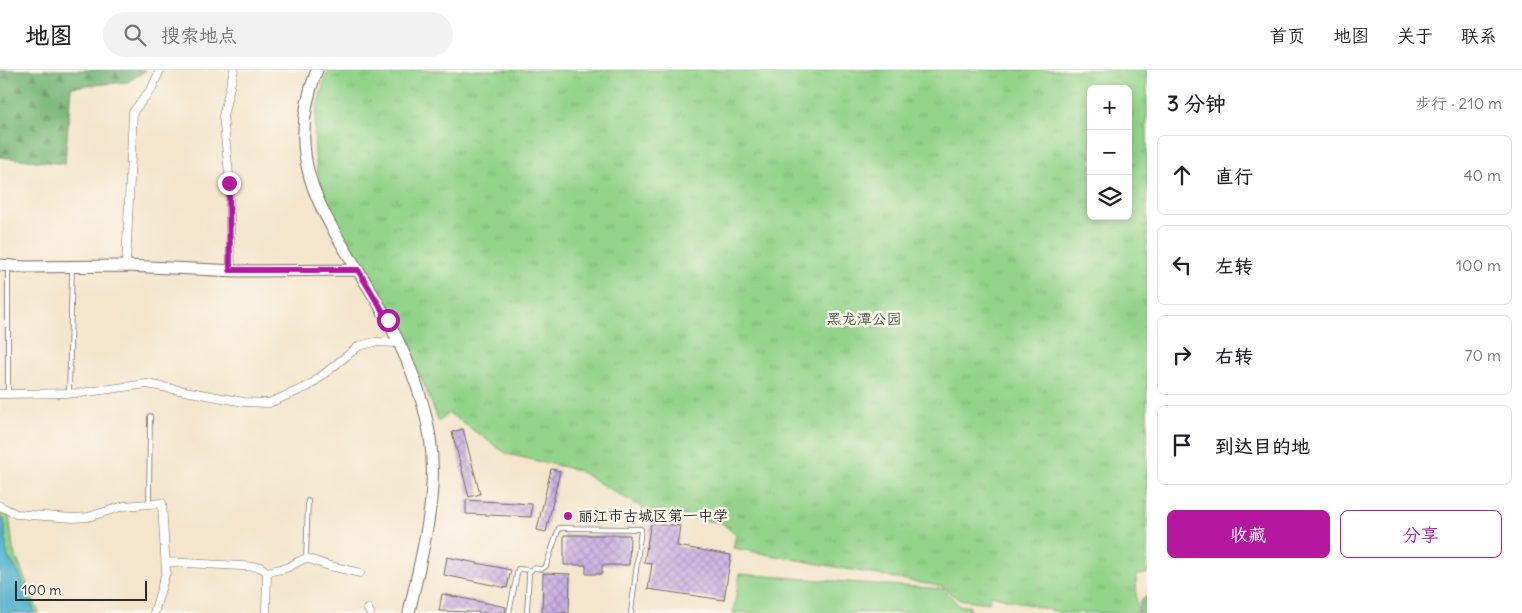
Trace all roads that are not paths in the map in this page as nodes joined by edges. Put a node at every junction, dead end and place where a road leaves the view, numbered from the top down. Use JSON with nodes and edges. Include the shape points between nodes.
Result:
{"nodes":[{"id":1,"x":160,"y":70,"type":"edge"},
{"id":2,"x":234,"y":70,"type":"edge"},
{"id":3,"x":317,"y":70,"type":"edge"},
{"id":4,"x":4,"y":265,"type":"edge"},
{"id":5,"x":72,"y":266,"type":"junction"},
{"id":6,"x":126,"y":266,"type":"junction"},
{"id":7,"x":230,"y":270,"type":"junction"},
{"id":8,"x":358,"y":270,"type":"junction"},
{"id":9,"x":399,"y":343,"type":"junction"},
{"id":10,"x":69,"y":393,"type":"junction"},
{"id":11,"x":4,"y":394,"type":"edge"},
{"id":12,"x":150,"y":416,"type":"dead end"},
{"id":13,"x":308,"y":501,"type":"dead end"},
{"id":14,"x":149,"y":503,"type":"junction"},
{"id":15,"x":0,"y":506,"type":"edge"},
{"id":16,"x":306,"y":558,"type":"junction"},
{"id":17,"x":166,"y":562,"type":"junction"},
{"id":18,"x":531,"y":570,"type":"junction"},
{"id":19,"x":267,"y":572,"type":"junction"},
{"id":20,"x":360,"y":573,"type":"dead end"},
{"id":21,"x":154,"y":613,"type":"edge"},
{"id":22,"x":266,"y":613,"type":"edge"},
{"id":23,"x":409,"y":613,"type":"edge"},
{"id":24,"x":509,"y":613,"type":"edge"},
{"id":25,"x":527,"y":613,"type":"edge"},
{"id":26,"x":631,"y":613,"type":"edge"}],
"edges":[{"from":1,"to":6,"type":"street","via":[[152,88],[133,112]]},
{"from":2,"to":7,"type":"street","via":[[222,126],[229,174]]},
{"from":3,"to":8,"type":"street","via":[[304,117],[308,172],[324,218]]},
{"from":4,"to":5,"type":"street"},
{"from":4,"to":11,"type":"lane"},
{"from":5,"to":6,"type":"street"},
{"from":5,"to":10,"type":"lane"},
{"from":6,"to":7,"type":"street"},
{"from":7,"to":8,"type":"street"},
{"from":8,"to":9,"type":"street"},
{"from":9,"to":10,"type":"street","via":[[375,342],[359,346],[309,386],[269,403],[244,402],[147,384]]},
{"from":9,"to":23,"type":"street","via":[[422,407],[432,454],[428,526]]},
{"from":10,"to":11,"type":"street"},
{"from":12,"to":14,"type":"lane"},
{"from":13,"to":16,"type":"lane"},
{"from":14,"to":15,"type":"street","via":[[73,518],[16,514]]},
{"from":14,"to":17,"type":"street","via":[[162,503]]},
{"from":16,"to":19,"type":"street","via":[[286,568]]},
{"from":16,"to":20,"type":"street"},
{"from":17,"to":19,"type":"street","via":[[260,567]]},
{"from":17,"to":21,"type":"street"},
{"from":18,"to":24,"type":"lane","via":[[518,569]]},
{"from":18,"to":25,"type":"lane"},
{"from":18,"to":26,"type":"lane","via":[[546,566],[558,528],[641,529]]},
{"from":19,"to":22,"type":"street"}]}
